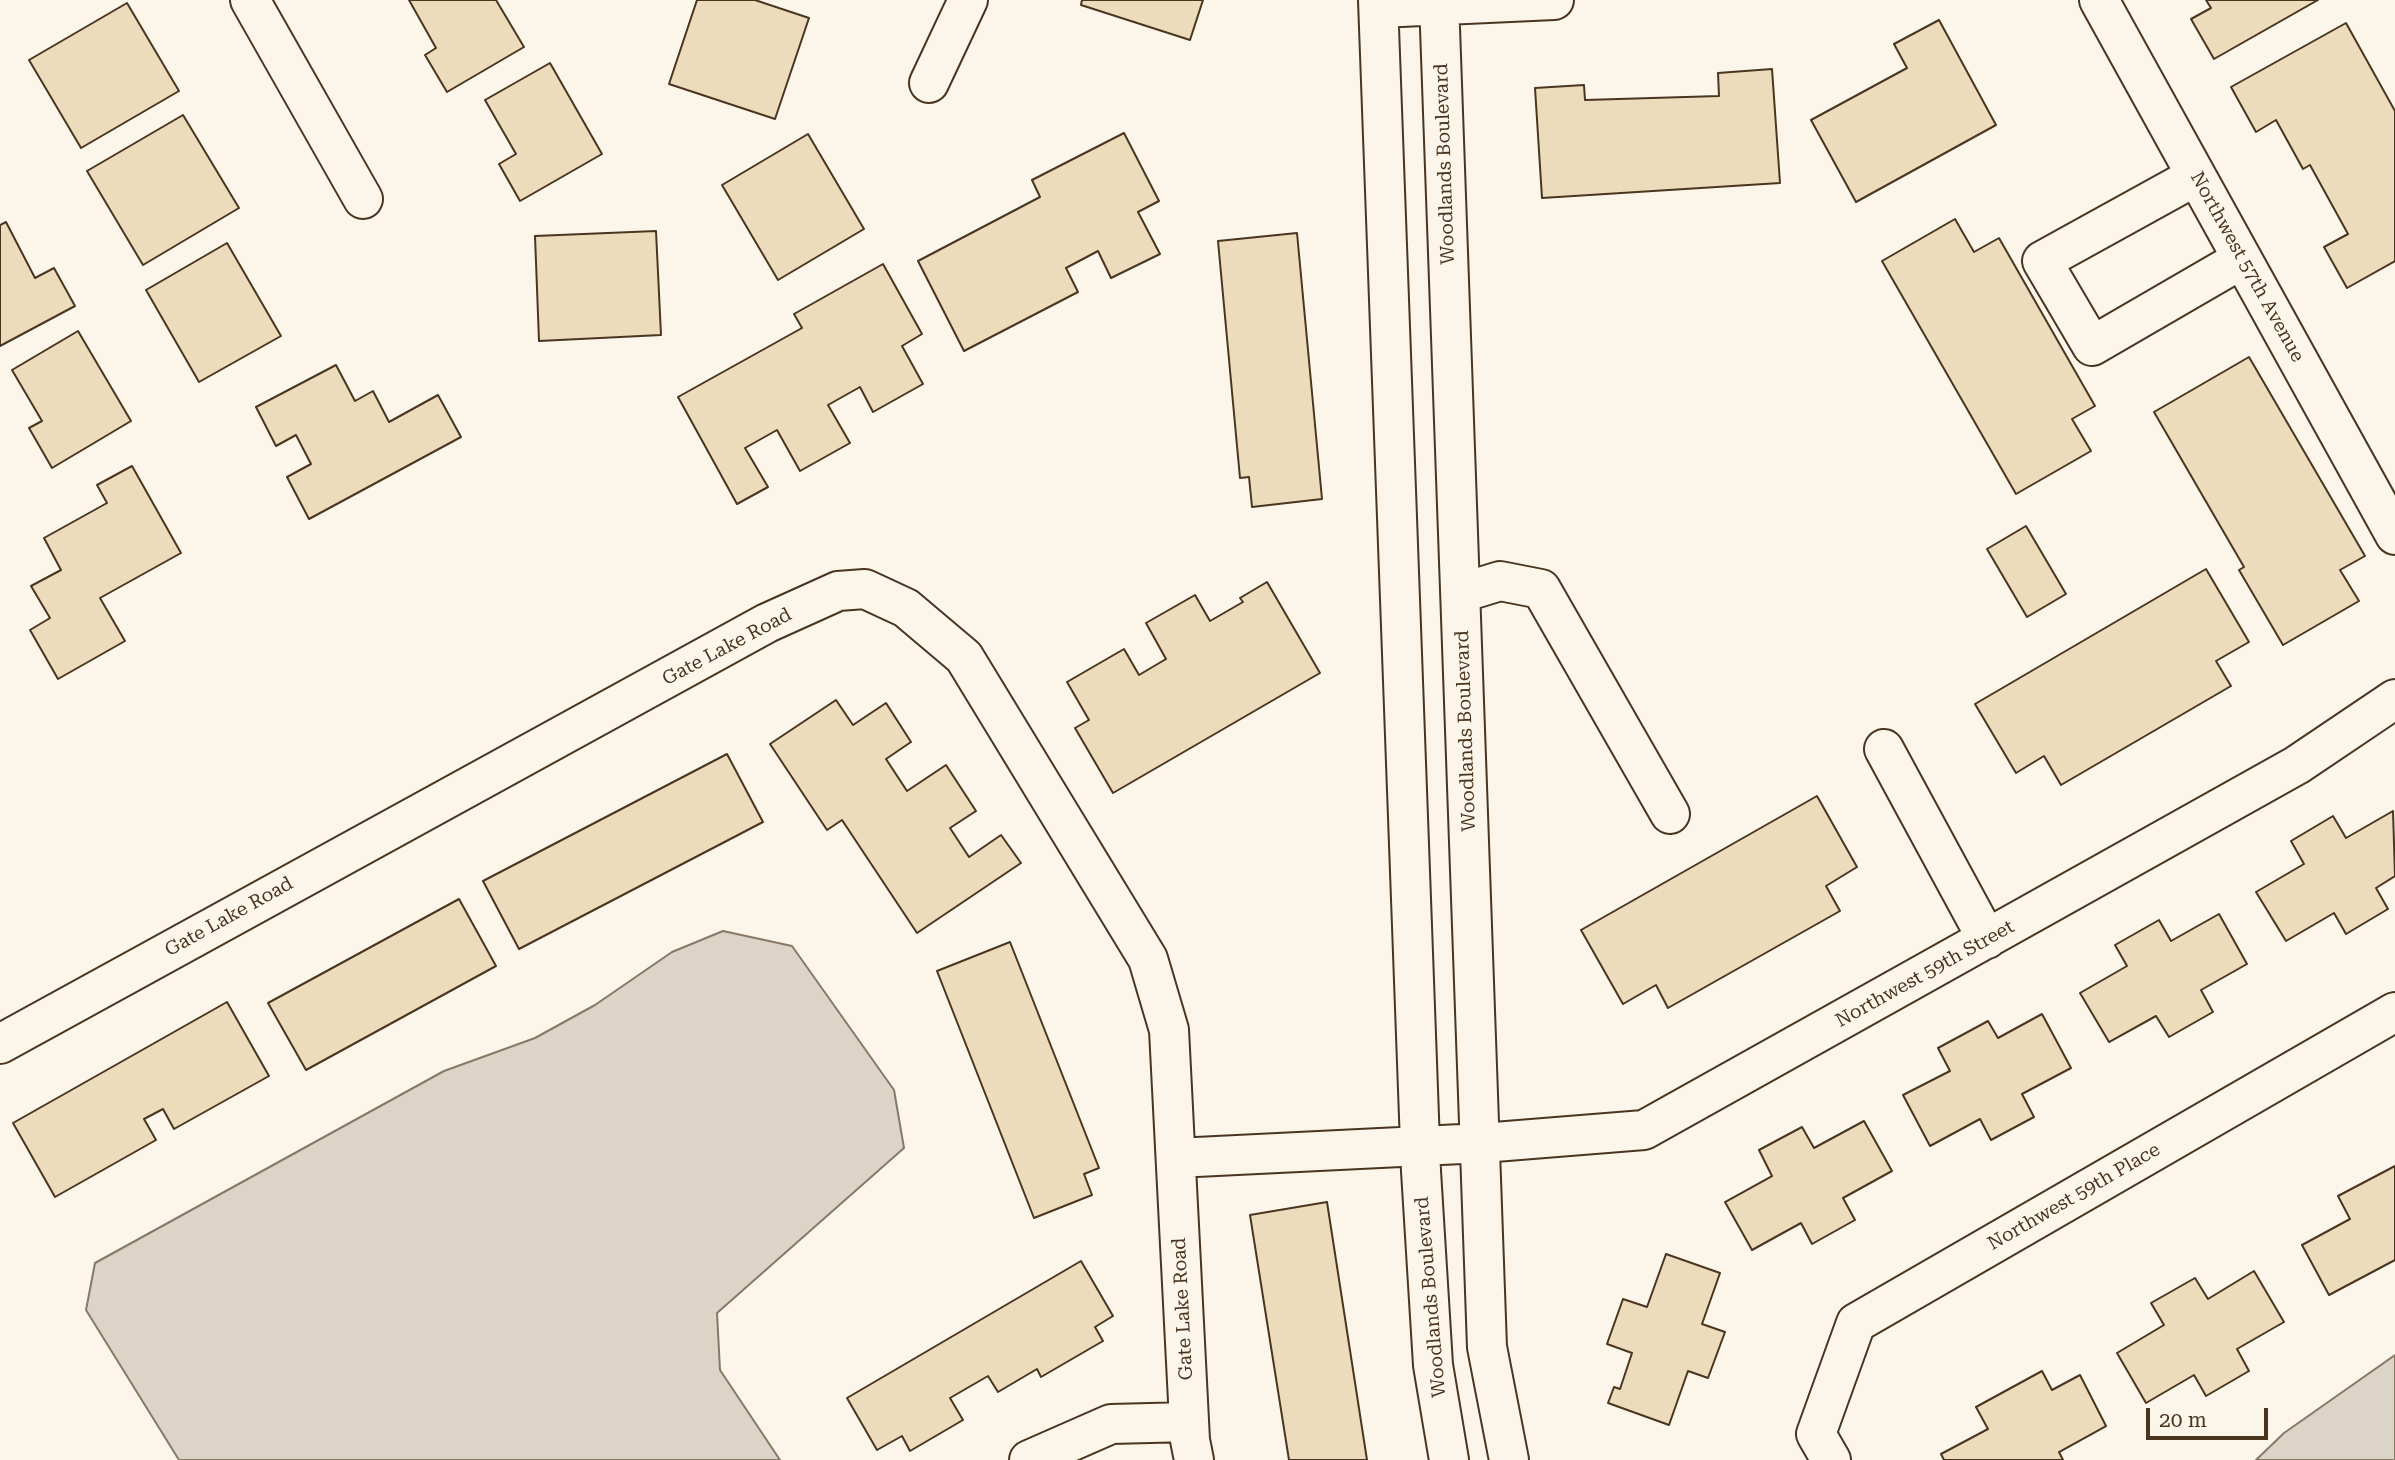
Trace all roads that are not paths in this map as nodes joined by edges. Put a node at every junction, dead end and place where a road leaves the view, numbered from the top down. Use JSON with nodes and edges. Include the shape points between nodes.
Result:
{"nodes":[{"id":1,"x":250,"y":0,"type":"edge"},
{"id":2,"x":968,"y":0,"type":"edge"},
{"id":3,"x":1554,"y":0,"type":"edge"},
{"id":4,"x":2099,"y":0,"type":"edge"},
{"id":5,"x":1439,"y":2,"type":"edge"},
{"id":6,"x":1378,"y":4,"type":"edge"},
{"id":7,"x":929,"y":83,"type":"dead end"},
{"id":8,"x":2196,"y":176,"type":"junction"},
{"id":9,"x":363,"y":198,"type":"dead end"},
{"id":10,"x":2242,"y":259,"type":"junction"},
{"id":11,"x":2395,"y":535,"type":"edge"},
{"id":12,"x":1461,"y":593,"type":"junction"},
{"id":13,"x":2395,"y":699,"type":"edge"},
{"id":14,"x":1884,"y":749,"type":"dead end"},
{"id":15,"x":1670,"y":814,"type":"dead end"},
{"id":16,"x":1987,"y":939,"type":"junction"},
{"id":17,"x":2395,"y":1012,"type":"edge"},
{"id":18,"x":0,"y":1044,"type":"edge"},
{"id":19,"x":1482,"y":1143,"type":"junction"},
{"id":20,"x":1421,"y":1146,"type":"junction"},
{"id":21,"x":1176,"y":1158,"type":"junction"},
{"id":22,"x":1189,"y":1422,"type":"junction"},
{"id":23,"x":1823,"y":1447,"type":"edge"},
{"id":24,"x":1029,"y":1460,"type":"edge"},
{"id":25,"x":1195,"y":1460,"type":"edge"},
{"id":26,"x":1449,"y":1460,"type":"edge"},
{"id":27,"x":1509,"y":1460,"type":"edge"}],
"edges":[{"from":1,"to":9,"type":"street"},
{"from":2,"to":7,"type":"street"},
{"from":3,"to":5,"type":"street"},
{"from":4,"to":8,"type":"street","name":"Northwest 57th Avenue"},
{"from":5,"to":6,"type":"street"},
{"from":5,"to":12,"type":"street","name":"Woodlands Boulevard"},
{"from":6,"to":20,"type":"street","name":"Woodlands Boulevard"},
{"from":8,"to":10,"type":"street","name":"Northwest 57th Avenue"},
{"from":8,"to":10,"type":"street","via":[[2042,261],[2092,346]]},
{"from":10,"to":11,"type":"street","name":"Northwest 57th Avenue"},
{"from":12,"to":15,"type":"street","via":[[1500,581],[1541,589]]},
{"from":12,"to":19,"type":"street","name":"Woodlands Boulevard"},
{"from":13,"to":16,"type":"street","name":"Northwest 59th Street","via":[[2297,765]]},
{"from":14,"to":16,"type":"street"},
{"from":16,"to":19,"type":"street","name":"Northwest 59th Street","via":[[1644,1130]]},
{"from":17,"to":23,"type":"street","name":"Northwest 59th Place","via":[[1856,1323]]},
{"from":18,"to":21,"type":"street","name":"Gate Lake Road","via":[[767,624],[838,591],[865,589],[906,608],[964,657],[1148,960],[1169,1030]]},
{"from":19,"to":20,"type":"street","name":"Northwest 59th Street"},
{"from":19,"to":27,"type":"street","name":"Woodlands Boulevard","via":[[1487,1347]]},
{"from":20,"to":21,"type":"street"},
{"from":20,"to":26,"type":"street","name":"Woodlands Boulevard","via":[[1433,1366]]},
{"from":21,"to":22,"type":"street","name":"Gate Lake Road"},
{"from":22,"to":24,"type":"street","via":[[1111,1424]]},
{"from":22,"to":25,"type":"street","name":"Gate Lake Road"}]}
